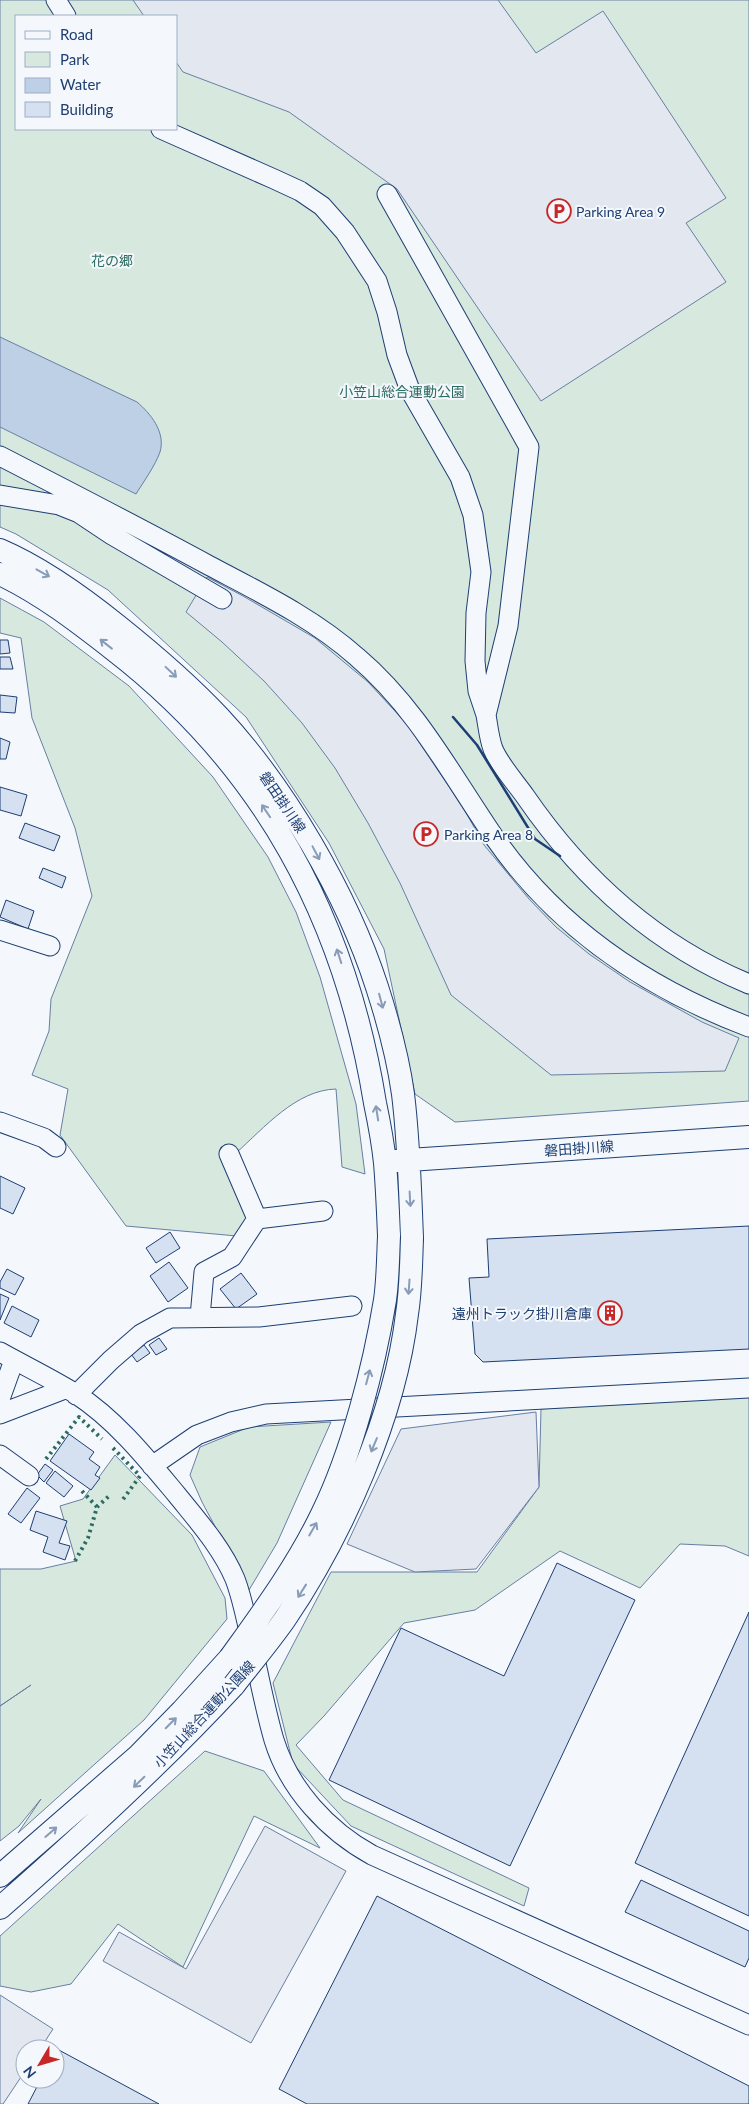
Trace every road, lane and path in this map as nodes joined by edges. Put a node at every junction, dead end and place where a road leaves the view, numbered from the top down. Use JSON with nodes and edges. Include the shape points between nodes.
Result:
{"nodes":[{"id":1,"x":56,"y":0,"type":"edge"},
{"id":2,"x":65,"y":15,"type":"edge"},
{"id":3,"x":163,"y":130,"type":"edge"},
{"id":4,"x":387,"y":194,"type":"dead end"},
{"id":5,"x":0,"y":456,"type":"edge"},
{"id":6,"x":0,"y":495,"type":"edge"},
{"id":7,"x":0,"y":550,"type":"edge"},
{"id":8,"x":0,"y":574,"type":"edge"},
{"id":9,"x":222,"y":599,"type":"dead end"},
{"id":10,"x":486,"y":715,"type":"junction"},
{"id":11,"x":0,"y":930,"type":"edge"},
{"id":12,"x":50,"y":946,"type":"dead end"},
{"id":13,"x":749,"y":984,"type":"edge"},
{"id":14,"x":749,"y":1027,"type":"edge"},
{"id":15,"x":0,"y":1122,"type":"edge"},
{"id":16,"x":749,"y":1138,"type":"edge"},
{"id":17,"x":56,"y":1147,"type":"dead end"},
{"id":18,"x":229,"y":1154,"type":"dead end"},
{"id":19,"x":409,"y":1159,"type":"junction"},
{"id":20,"x":385,"y":1161,"type":"junction"},
{"id":21,"x":323,"y":1211,"type":"dead end"},
{"id":22,"x":257,"y":1219,"type":"junction"},
{"id":23,"x":352,"y":1306,"type":"dead end"},
{"id":24,"x":200,"y":1318,"type":"junction"},
{"id":25,"x":7,"y":1356,"type":"edge"},
{"id":26,"x":749,"y":1388,"type":"edge"},
{"id":27,"x":71,"y":1392,"type":"junction"},
{"id":28,"x":0,"y":1399,"type":"edge"},
{"id":29,"x":0,"y":1414,"type":"edge"},
{"id":30,"x":0,"y":1455,"type":"edge"},
{"id":31,"x":152,"y":1466,"type":"junction"},
{"id":32,"x":29,"y":1476,"type":"dead end"},
{"id":33,"x":7,"y":1870,"type":"edge"},
{"id":34,"x":0,"y":1908,"type":"edge"},
{"id":35,"x":749,"y":2025,"type":"edge"}],
"edges":[{"from":1,"to":2,"type":"street"},
{"from":3,"to":10,"type":"street","via":[[300,191],[322,206],[345,232],[377,281],[410,390],[460,477],[473,515],[481,572],[475,660],[478,691]]},
{"from":4,"to":10,"type":"street","via":[[529,447],[508,626]]},
{"from":5,"to":14,"type":"street","via":[[272,597],[329,634],[399,698],[525,878],[574,928],[656,984],[697,1006]]},
{"from":6,"to":9,"type":"street","via":[[59,505],[79,513]]},
{"from":7,"to":19,"type":"main road","name":"磐田掛川線","one_way":true,"via":[[53,579],[146,648],[219,717],[282,798],[334,888],[359,938],[377,987],[403,1093]]},
{"from":20,"to":8,"type":"main road","name":"磐田掛川線","one_way":true,"via":[[368,1059],[336,948],[297,865],[267,812],[237,770],[167,694],[75,620],[30,589]]},
{"from":10,"to":13,"type":"street","via":[[494,749],[513,779],[558,841],[602,890],[677,948]]},
{"from":11,"to":12,"type":"street"},
{"from":15,"to":17,"type":"street","via":[[44,1138]]},
{"from":16,"to":19,"type":"main road","name":"磐田掛川線"},
{"from":18,"to":22,"type":"street"},
{"from":19,"to":20,"type":"main road","name":"磐田掛川線"},
{"from":19,"to":34,"type":"main road","name":"小笠山総合運動公園線","one_way":true,"bridge":true,"via":[[412,1238],[408,1315],[396,1370],[377,1439],[340,1523],[312,1576],[285,1619],[234,1685],[188,1734],[137,1785]]},
{"from":33,"to":20,"type":"main road","name":"小笠山総合運動公園線","one_way":true,"bridge":true,"via":[[139,1755],[230,1658],[275,1595],[322,1515],[340,1470],[373,1358],[385,1298],[389,1236]]},
{"from":21,"to":22,"type":"street"},
{"from":22,"to":24,"type":"street","via":[[232,1257],[204,1272]]},
{"from":23,"to":24,"type":"street","via":[[259,1317]]},
{"from":24,"to":27,"type":"street","via":[[170,1318],[141,1334]]},
{"from":25,"to":27,"type":"street"},
{"from":25,"to":28,"type":"street"},
{"from":26,"to":31,"type":"street","via":[[266,1414],[231,1422],[197,1435]]},
{"from":27,"to":29,"type":"street"},
{"from":27,"to":31,"type":"street","via":[[114,1424]]},
{"from":30,"to":32,"type":"street"},
{"from":31,"to":35,"type":"street","via":[[218,1548],[234,1578],[274,1741],[306,1799],[338,1832],[372,1855]]}]}
